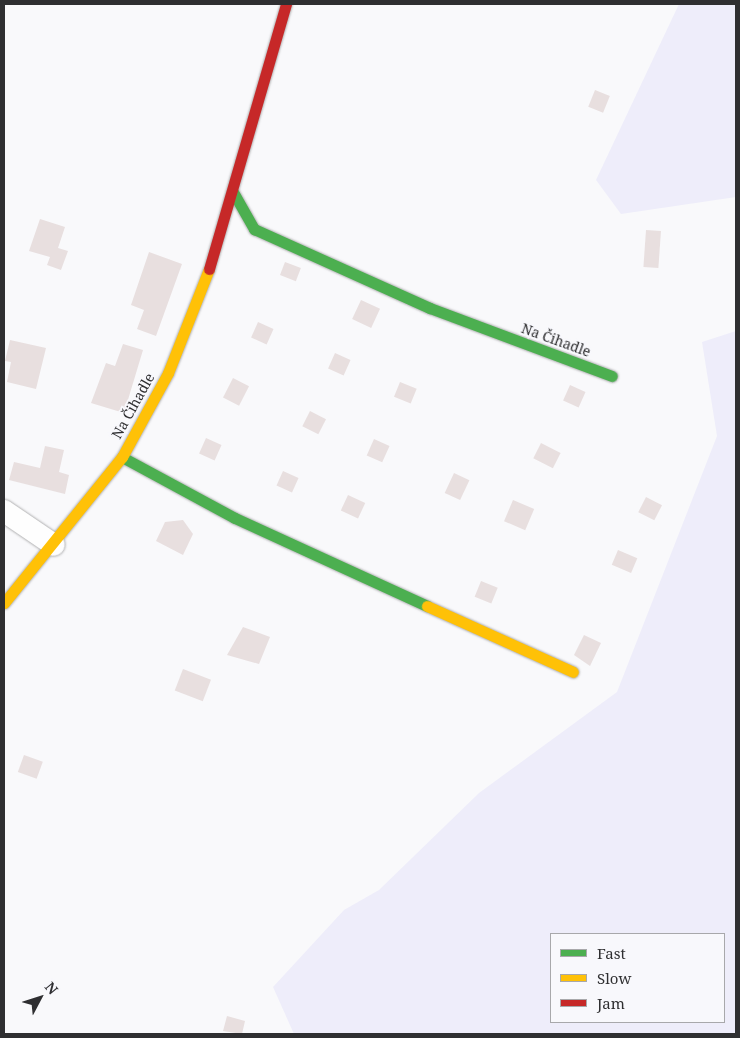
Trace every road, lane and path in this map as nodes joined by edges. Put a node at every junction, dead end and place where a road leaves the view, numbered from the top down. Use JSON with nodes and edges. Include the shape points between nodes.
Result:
{"nodes":[{"id":1,"x":286,"y":4,"type":"edge"},
{"id":2,"x":232,"y":192,"type":"junction"},
{"id":3,"x":612,"y":376,"type":"dead end"},
{"id":4,"x":122,"y":457,"type":"junction"},
{"id":5,"x":4,"y":511,"type":"edge"},
{"id":6,"x":54,"y":545,"type":"junction"},
{"id":7,"x":4,"y":603,"type":"edge"},
{"id":8,"x":573,"y":672,"type":"dead end"}],
"edges":[{"from":1,"to":2,"type":"street","name":"Na Čihadle"},
{"from":2,"to":3,"type":"street","name":"Na Čihadle","via":[[254,229],[430,308]]},
{"from":2,"to":4,"type":"street","name":"Na Čihadle","via":[[195,310],[168,373]]},
{"from":4,"to":6,"type":"street","name":"Na Čihadle"},
{"from":4,"to":8,"type":"street","via":[[235,518]]},
{"from":5,"to":6,"type":"street"},
{"from":6,"to":7,"type":"street","name":"Na Čihadle"}]}
